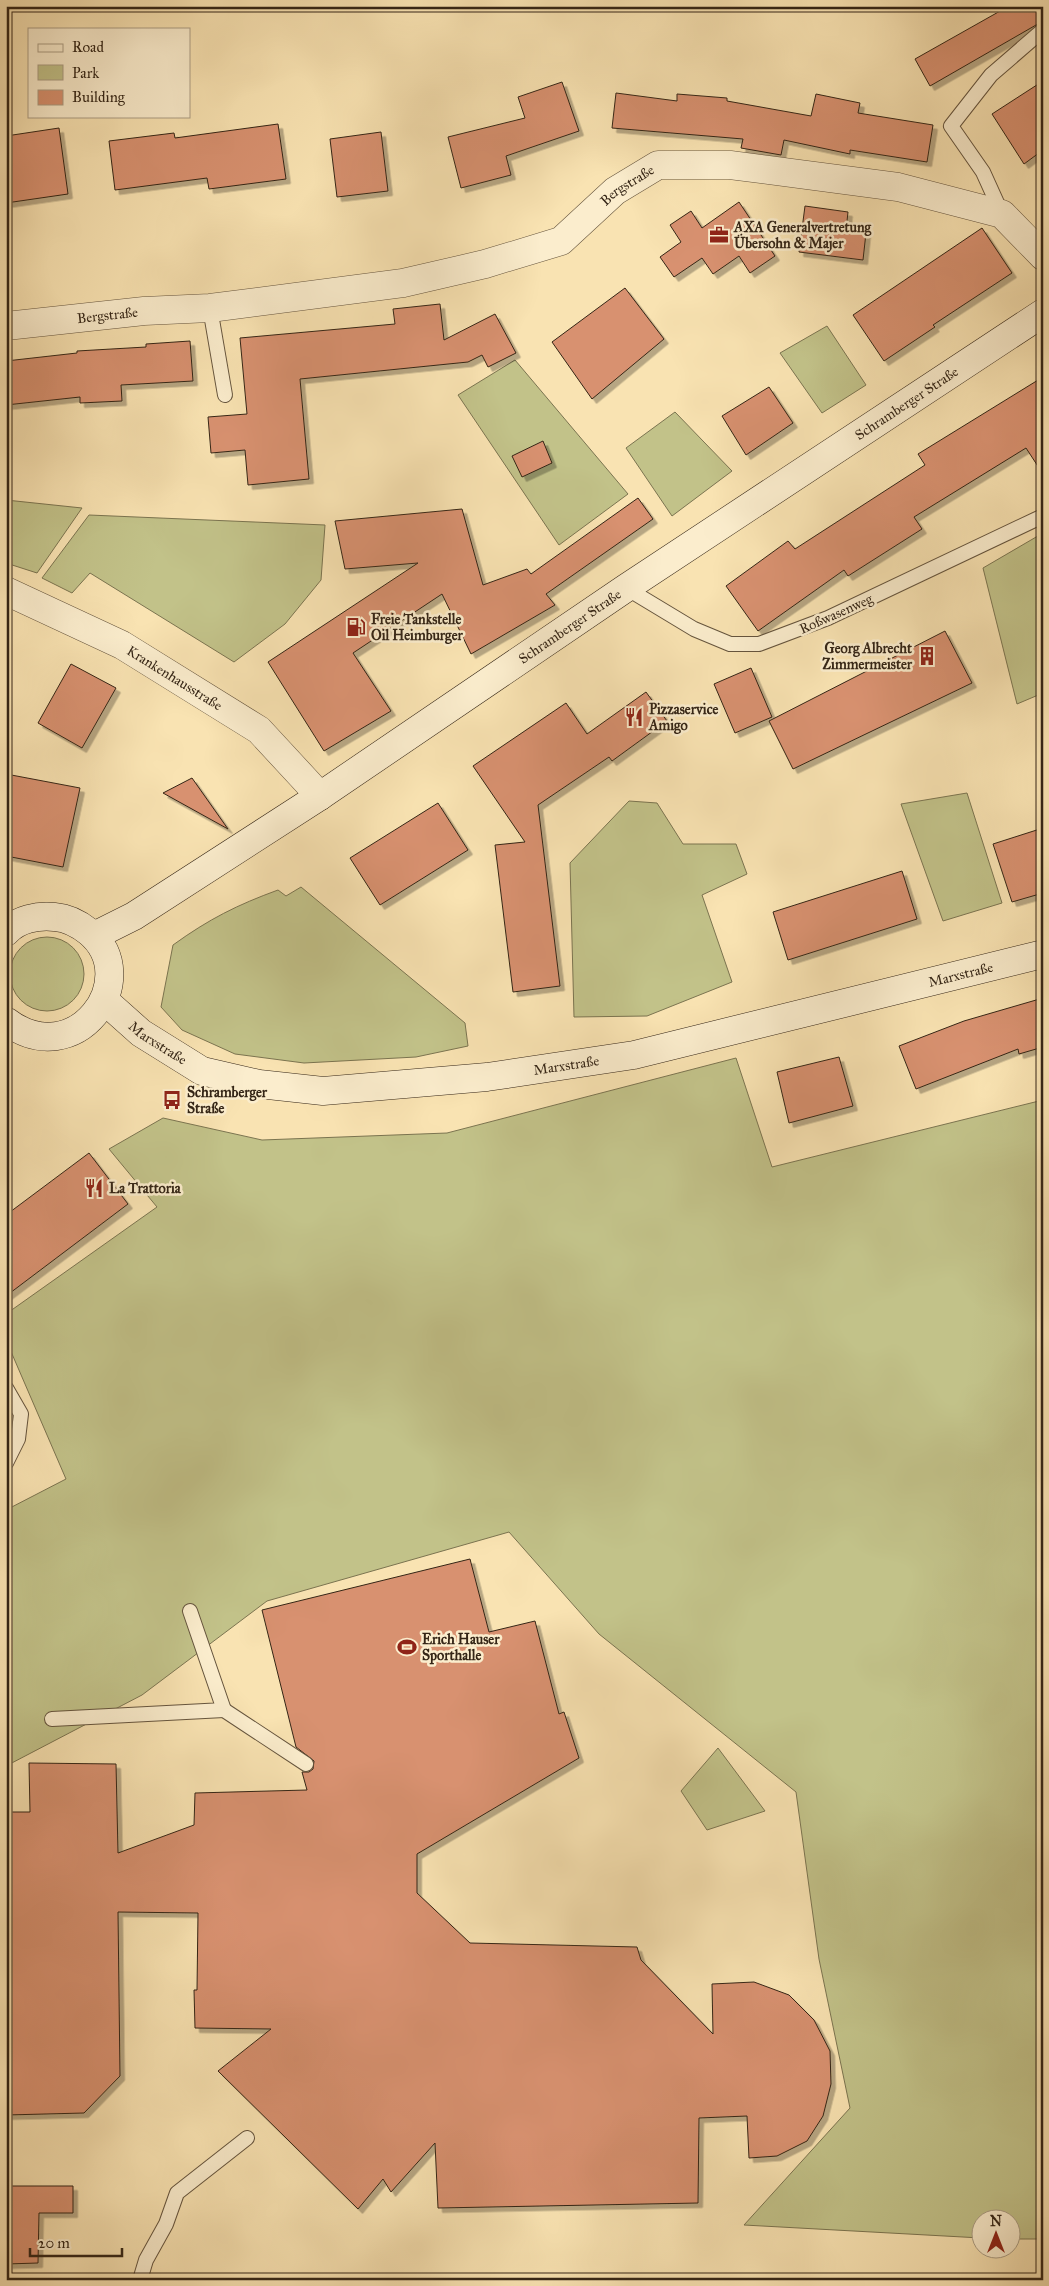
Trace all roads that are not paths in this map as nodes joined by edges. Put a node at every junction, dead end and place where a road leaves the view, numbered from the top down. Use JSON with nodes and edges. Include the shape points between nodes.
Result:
{"nodes":[{"id":1,"x":1042,"y":30,"type":"edge"},
{"id":2,"x":1002,"y":214,"type":"junction"},
{"id":3,"x":1043,"y":256,"type":"edge"},
{"id":4,"x":210,"y":308,"type":"junction"},
{"id":5,"x":1043,"y":314,"type":"edge"},
{"id":6,"x":6,"y":326,"type":"edge"},
{"id":7,"x":225,"y":395,"type":"dead end"},
{"id":8,"x":1043,"y":516,"type":"edge"},
{"id":9,"x":626,"y":588,"type":"junction"},
{"id":10,"x":6,"y":591,"type":"edge"},
{"id":11,"x":320,"y":796,"type":"junction"},
{"id":12,"x":6,"y":932,"type":"edge"},
{"id":13,"x":94,"y":936,"type":"junction"},
{"id":14,"x":1043,"y":954,"type":"edge"},
{"id":15,"x":104,"y":1000,"type":"junction"},
{"id":16,"x":6,"y":1021,"type":"edge"},
{"id":17,"x":6,"y":1388,"type":"edge"},
{"id":18,"x":6,"y":1463,"type":"edge"},
{"id":19,"x":190,"y":1611,"type":"dead end"},
{"id":20,"x":224,"y":1710,"type":"junction"},
{"id":21,"x":52,"y":1719,"type":"dead end"},
{"id":22,"x":306,"y":1764,"type":"dead end"},
{"id":23,"x":247,"y":2138,"type":"dead end"},
{"id":24,"x":140,"y":2280,"type":"edge"}],
"edges":[{"from":1,"to":2,"type":"lane","via":[[990,75],[951,126],[983,172]]},
{"from":2,"to":3,"type":"street"},
{"from":2,"to":4,"type":"street","name":"Bergstraße","via":[[898,186],[730,165],[658,165],[615,191],[561,241],[552,244],[403,283]]},
{"from":4,"to":6,"type":"street","name":"Bergstraße","via":[[144,311]]},
{"from":4,"to":7,"type":"lane"},
{"from":5,"to":9,"type":"street","name":"Schramberger Straße"},
{"from":8,"to":9,"type":"lane","name":"Roßwasenweg","via":[[828,618],[759,644],[730,644],[694,629]]},
{"from":9,"to":11,"type":"street","name":"Schramberger Straße"},
{"from":10,"to":11,"type":"street","name":"Krankenhausstraße","via":[[122,645],[259,730]]},
{"from":11,"to":13,"type":"street","name":"Schramberger Straße","via":[[134,916]]},
{"from":12,"to":13,"type":"street","via":[[26,920],[44,916],[62,917],[80,924]]},
{"from":13,"to":15,"type":"street","via":[[108,967]]},
{"from":14,"to":15,"type":"street","name":"Marxstraße","via":[[634,1055],[487,1077],[323,1091],[259,1084],[202,1071],[141,1033]]},
{"from":15,"to":16,"type":"street","via":[[96,1015],[67,1034],[34,1036]]},
{"from":17,"to":18,"type":"lane","via":[[21,1414],[18,1439]]},
{"from":19,"to":20,"type":"lane"},
{"from":20,"to":21,"type":"lane"},
{"from":20,"to":22,"type":"lane"},
{"from":23,"to":24,"type":"lane","via":[[177,2193]]}]}
